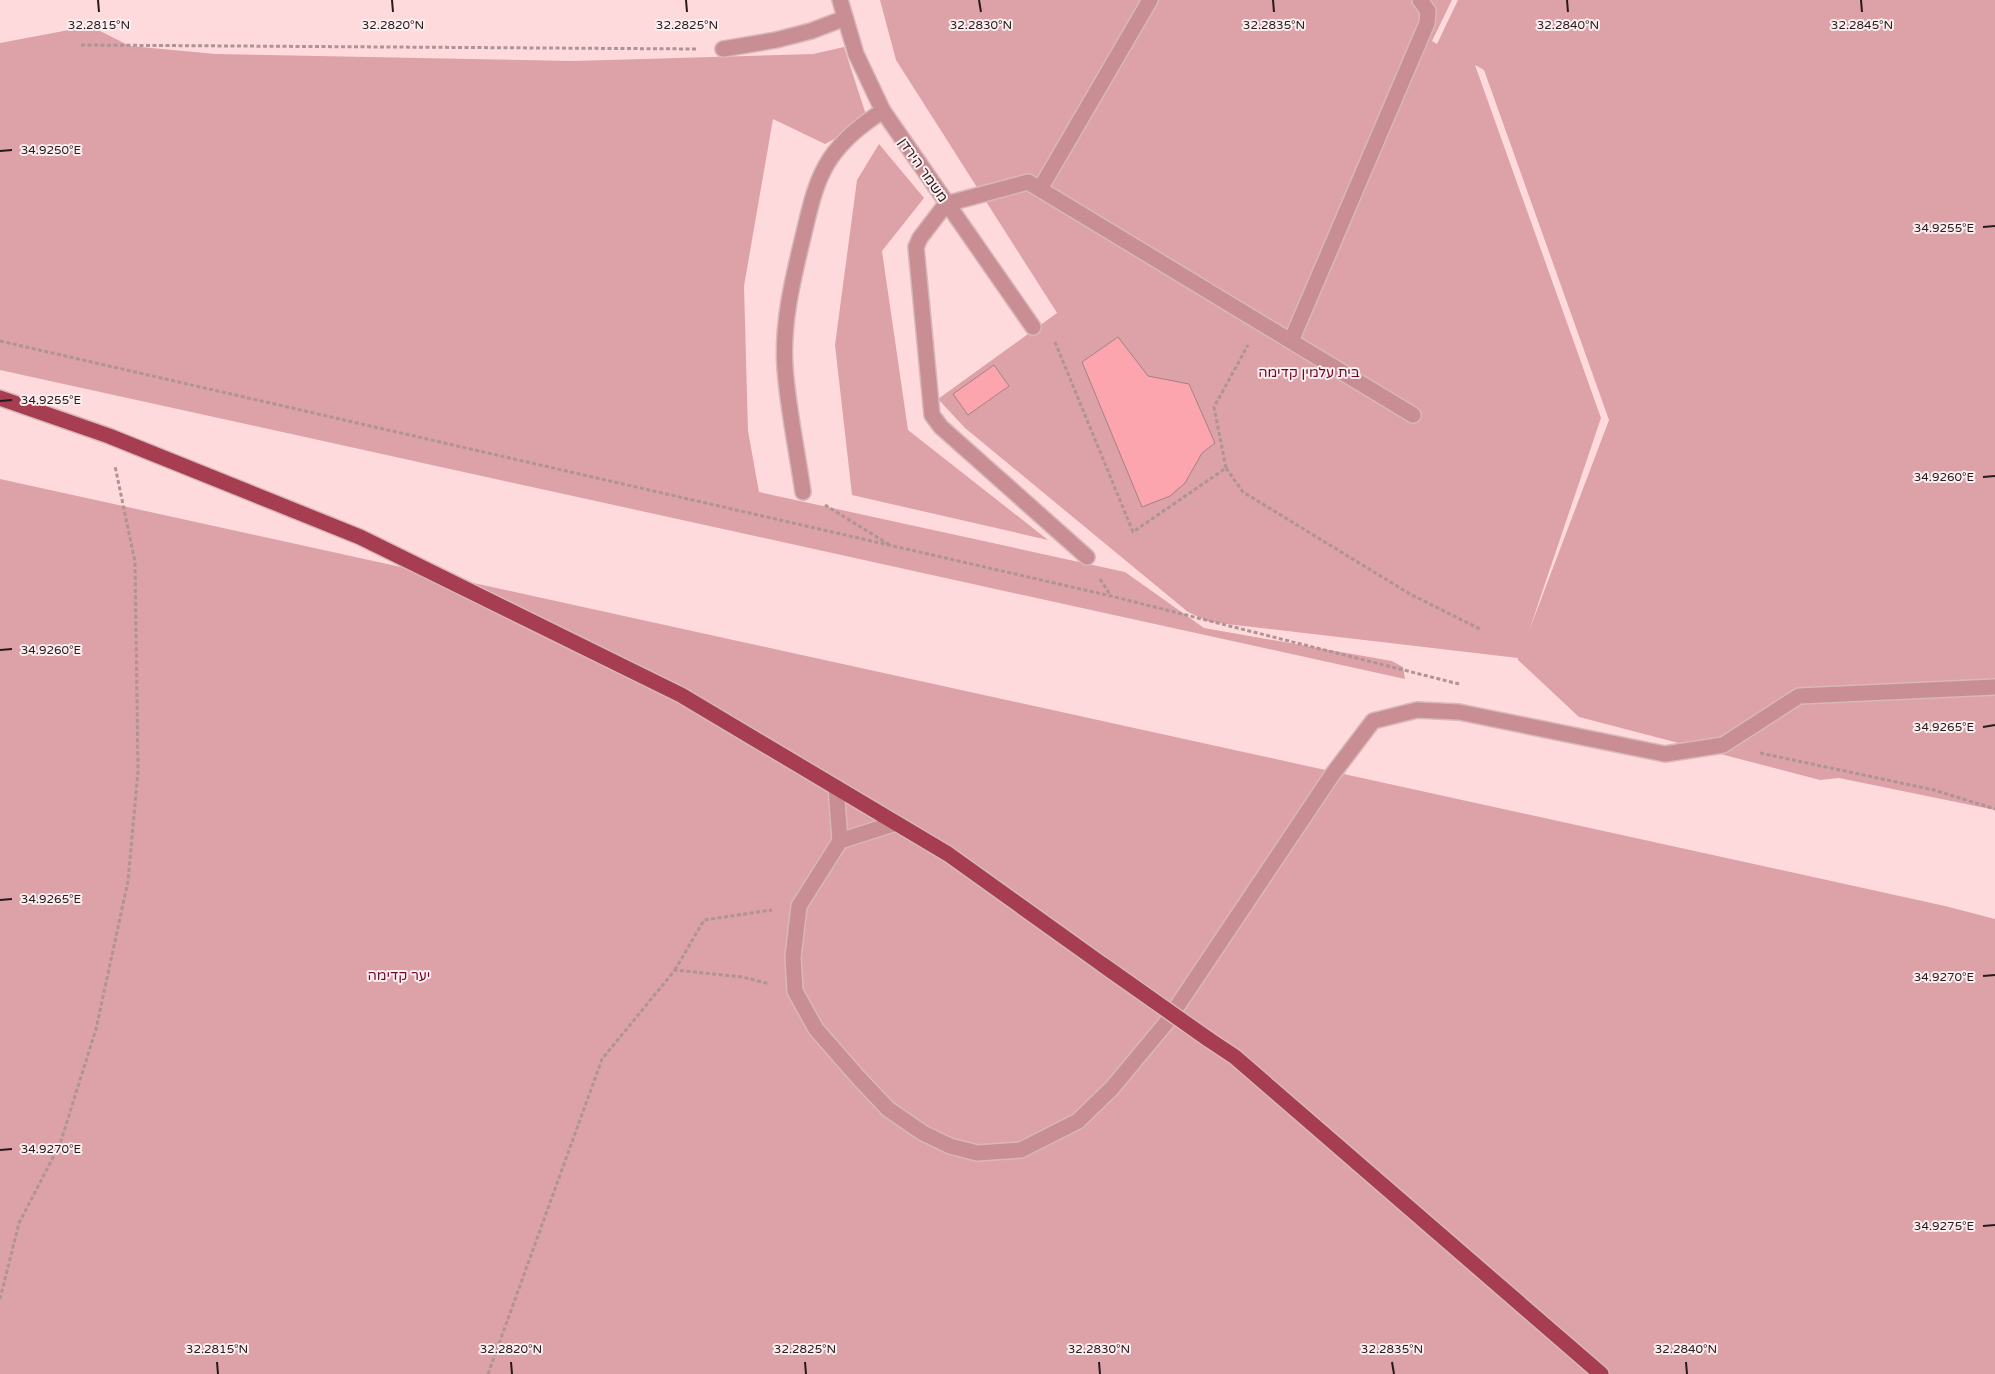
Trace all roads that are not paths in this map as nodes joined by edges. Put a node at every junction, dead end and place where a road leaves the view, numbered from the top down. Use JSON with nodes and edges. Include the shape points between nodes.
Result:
{"nodes":[{"id":1,"x":840,"y":0,"type":"edge"},
{"id":2,"x":1150,"y":0,"type":"edge"},
{"id":3,"x":1420,"y":0,"type":"edge"},
{"id":4,"x":845,"y":18,"type":"junction"},
{"id":5,"x":723,"y":49,"type":"road end"},
{"id":6,"x":883,"y":111,"type":"junction"},
{"id":7,"x":1040,"y":189,"type":"junction"},
{"id":8,"x":946,"y":204,"type":"junction"},
{"id":9,"x":1033,"y":327,"type":"road end"},
{"id":10,"x":1291,"y":341,"type":"junction"},
{"id":11,"x":0,"y":398,"type":"edge"},
{"id":12,"x":1412,"y":416,"type":"dead end"},
{"id":13,"x":803,"y":492,"type":"road end"},
{"id":14,"x":1087,"y":557,"type":"dead end"},
{"id":15,"x":1995,"y":687,"type":"edge"},
{"id":16,"x":836,"y":788,"type":"junction"},
{"id":17,"x":896,"y":823,"type":"junction"},
{"id":18,"x":840,"y":841,"type":"junction"},
{"id":19,"x":1602,"y":1374,"type":"edge"}],
"edges":[{"from":1,"to":4,"type":"street","name":"משמר הירדן"},
{"from":2,"to":7,"type":"street"},
{"from":3,"to":10,"type":"street","via":[[1428,11],[1427,23]]},
{"from":4,"to":5,"type":"street","via":[[794,36]]},
{"from":4,"to":6,"type":"street","name":"משמר הירדן","via":[[856,54]]},
{"from":6,"to":8,"type":"street","name":"משמר הירדן"},
{"from":6,"to":13,"type":"street","via":[[852,133],[824,169],[811,204],[788,301],[785,368]]},
{"from":7,"to":8,"type":"street","via":[[1028,182]]},
{"from":7,"to":10,"type":"street"},
{"from":8,"to":9,"type":"street","name":"משמר הירדן"},
{"from":8,"to":14,"type":"street","via":[[916,247],[932,415],[941,427]]},
{"from":10,"to":12,"type":"street"},
{"from":11,"to":16,"type":"main road","via":[[110,436],[360,536],[681,695]]},
{"from":15,"to":18,"type":"street","via":[[1799,696],[1723,745],[1665,754],[1459,712],[1417,710],[1374,721],[1332,776],[1166,1023],[1112,1088],[1078,1121],[1021,1150],[977,1153],[950,1146],[923,1133],[888,1109],[816,1029],[795,991],[793,957],[799,906]]},
{"from":16,"to":17,"type":"main road"},
{"from":16,"to":18,"type":"street"},
{"from":17,"to":18,"type":"street"},
{"from":17,"to":19,"type":"main road","bridge":true,"via":[[948,854],[1235,1057]]}]}
